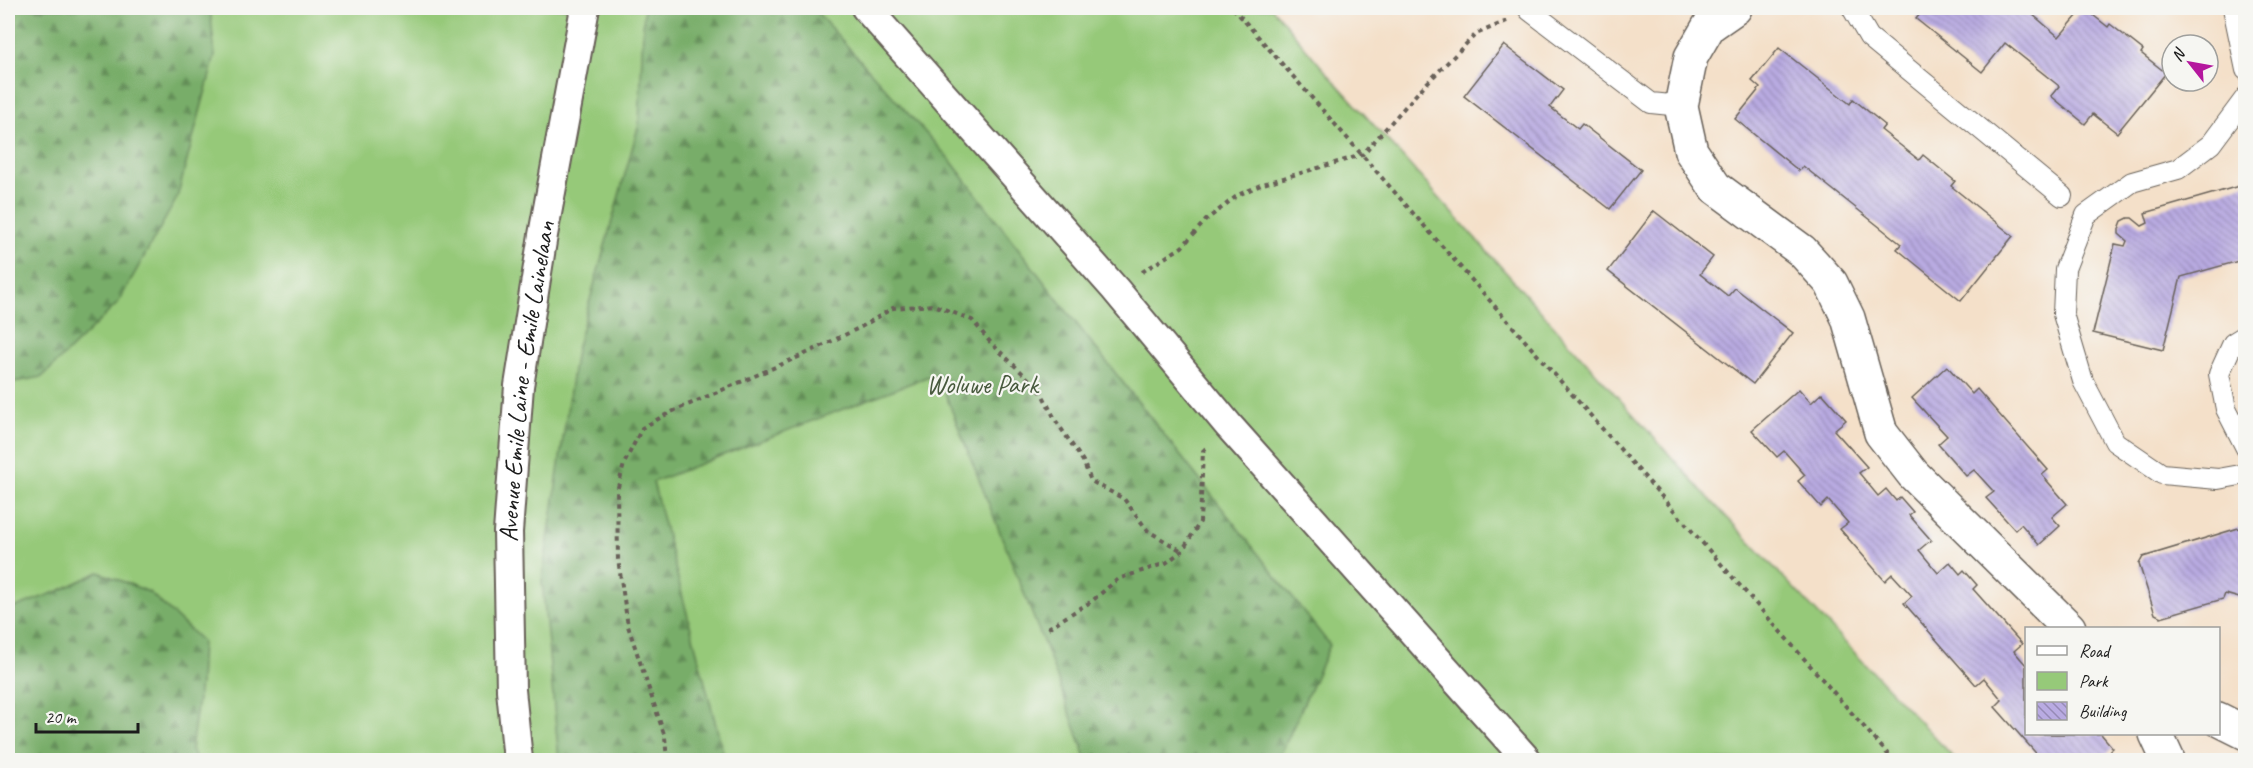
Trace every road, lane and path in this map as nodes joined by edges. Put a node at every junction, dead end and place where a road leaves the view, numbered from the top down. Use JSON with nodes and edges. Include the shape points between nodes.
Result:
{"nodes":[{"id":1,"x":585,"y":8,"type":"edge"},
{"id":2,"x":866,"y":8,"type":"edge"},
{"id":3,"x":1233,"y":8,"type":"edge"},
{"id":4,"x":1735,"y":8,"type":"edge"},
{"id":5,"x":1852,"y":8,"type":"edge"},
{"id":6,"x":2233,"y":8,"type":"edge"},
{"id":7,"x":1529,"y":10,"type":"joint"},
{"id":8,"x":2246,"y":70,"type":"edge"},
{"id":9,"x":2246,"y":97,"type":"edge"},
{"id":10,"x":1681,"y":106,"type":"junction"},
{"id":11,"x":1362,"y":156,"type":"junction"},
{"id":12,"x":2062,"y":196,"type":"dead end"},
{"id":13,"x":1151,"y":266,"type":"dead end"},
{"id":14,"x":2246,"y":335,"type":"edge"},
{"id":15,"x":2246,"y":448,"type":"edge"},
{"id":16,"x":1203,"y":451,"type":"dead end"},
{"id":17,"x":2246,"y":474,"type":"edge"},
{"id":18,"x":1182,"y":551,"type":"junction"},
{"id":19,"x":2068,"y":627,"type":"edge"},
{"id":20,"x":1048,"y":628,"type":"dead end"},
{"id":21,"x":2220,"y":720,"type":"edge"},
{"id":22,"x":2246,"y":733,"type":"edge"},
{"id":23,"x":2156,"y":735,"type":"edge"},
{"id":24,"x":518,"y":760,"type":"edge"},
{"id":25,"x":667,"y":760,"type":"edge"},
{"id":26,"x":1527,"y":760,"type":"edge"},
{"id":27,"x":1893,"y":760,"type":"edge"},
{"id":28,"x":2168,"y":760,"type":"edge"}],
"edges":[{"from":1,"to":24,"type":"street","name":"Avenue Emile Laine - Emile Lainelaan","via":[[519,386],[508,532],[511,690]]},
{"from":2,"to":26,"type":"street","via":[[1115,288],[1229,426]]},
{"from":3,"to":11,"type":"path"},
{"from":4,"to":10,"type":"street","via":[[1709,26],[1691,57]]},
{"from":5,"to":12,"type":"lane","via":[[1869,37]]},
{"from":6,"to":8,"type":"lane"},
{"from":7,"to":10,"type":"lane","via":[[1651,103]]},
{"from":7,"to":11,"type":"path","via":[[1476,34]]},
{"from":9,"to":17,"type":"lane","via":[[2211,144],[2178,169],[2132,182],[2085,215],[2065,269],[2063,314],[2083,381],[2115,442],[2162,474],[2218,479]]},
{"from":10,"to":19,"type":"street","via":[[1691,151],[1715,187],[1802,251],[1831,283],[1848,318],[1881,433],[1913,474]]},
{"from":11,"to":13,"type":"path","via":[[1238,195],[1206,220],[1182,247]]},
{"from":11,"to":27,"type":"path"},
{"from":14,"to":15,"type":"lane","via":[[2233,343],[2219,374],[2226,409]]},
{"from":16,"to":18,"type":"path","via":[[1200,522]]},
{"from":18,"to":20,"type":"path","via":[[1166,563],[1118,579],[1092,601]]},
{"from":18,"to":25,"type":"path","via":[[1148,531],[1124,499],[1091,481],[1040,390],[972,320],[934,305],[893,308],[803,355],[642,428],[624,464],[617,490],[618,559],[627,626],[665,737]]},
{"from":21,"to":22,"type":"street"},
{"from":23,"to":28,"type":"street"}]}
